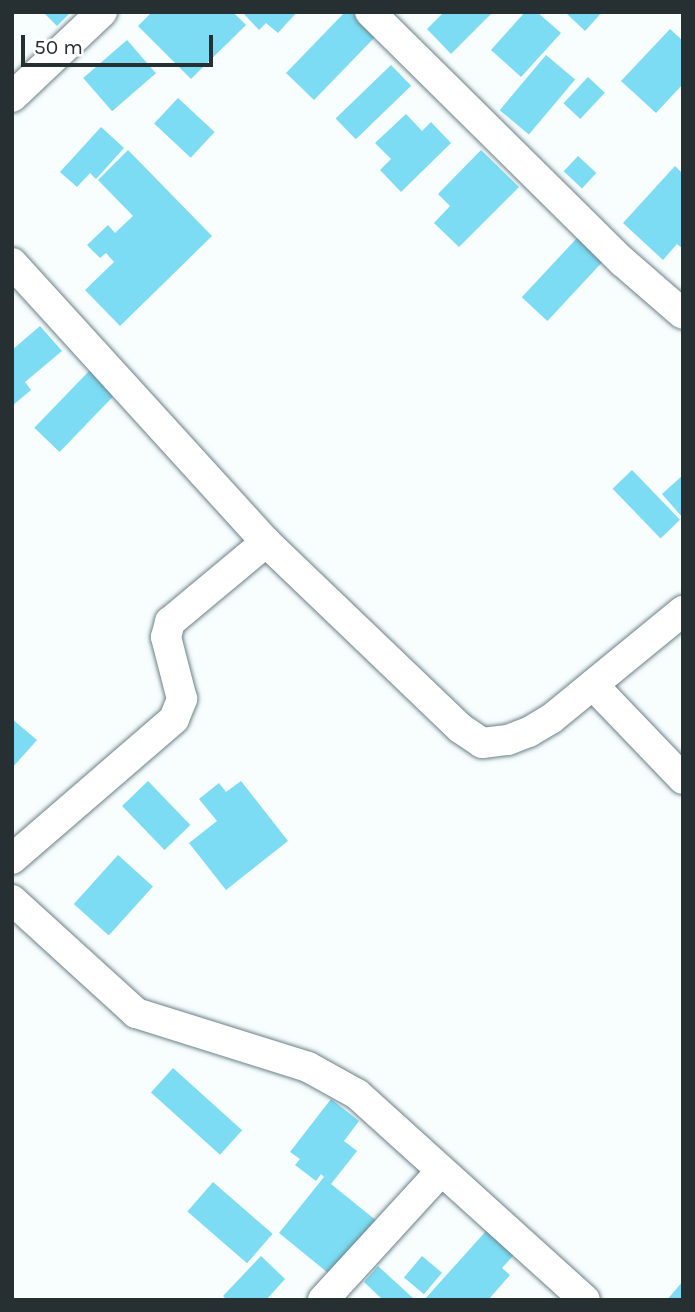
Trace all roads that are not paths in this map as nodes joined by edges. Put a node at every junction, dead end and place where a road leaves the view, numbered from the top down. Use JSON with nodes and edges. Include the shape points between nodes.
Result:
{"nodes":[{"id":1,"x":102,"y":12,"type":"edge"},
{"id":2,"x":370,"y":12,"type":"edge"},
{"id":3,"x":12,"y":97,"type":"edge"},
{"id":4,"x":12,"y":263,"type":"edge"},
{"id":5,"x":683,"y":314,"type":"edge"},
{"id":6,"x":266,"y":542,"type":"junction"},
{"id":7,"x":683,"y":611,"type":"edge"},
{"id":8,"x":593,"y":685,"type":"junction"},
{"id":9,"x":683,"y":779,"type":"edge"},
{"id":10,"x":12,"y":859,"type":"edge"},
{"id":11,"x":12,"y":900,"type":"edge"},
{"id":12,"x":441,"y":1171,"type":"junction"},
{"id":13,"x":323,"y":1300,"type":"edge"},
{"id":14,"x":585,"y":1300,"type":"edge"}],
"edges":[{"from":1,"to":3,"type":"street"},
{"from":2,"to":5,"type":"street","via":[[623,262]]},
{"from":4,"to":6,"type":"street"},
{"from":6,"to":8,"type":"street","via":[[460,728],[482,743],[529,732]]},
{"from":6,"to":10,"type":"street","via":[[170,622],[166,637],[182,699],[174,719]]},
{"from":7,"to":8,"type":"street"},
{"from":8,"to":9,"type":"street"},
{"from":11,"to":12,"type":"street","via":[[136,1013],[253,1047],[325,1074],[357,1094]]},
{"from":12,"to":13,"type":"street"},
{"from":12,"to":14,"type":"street"}]}
